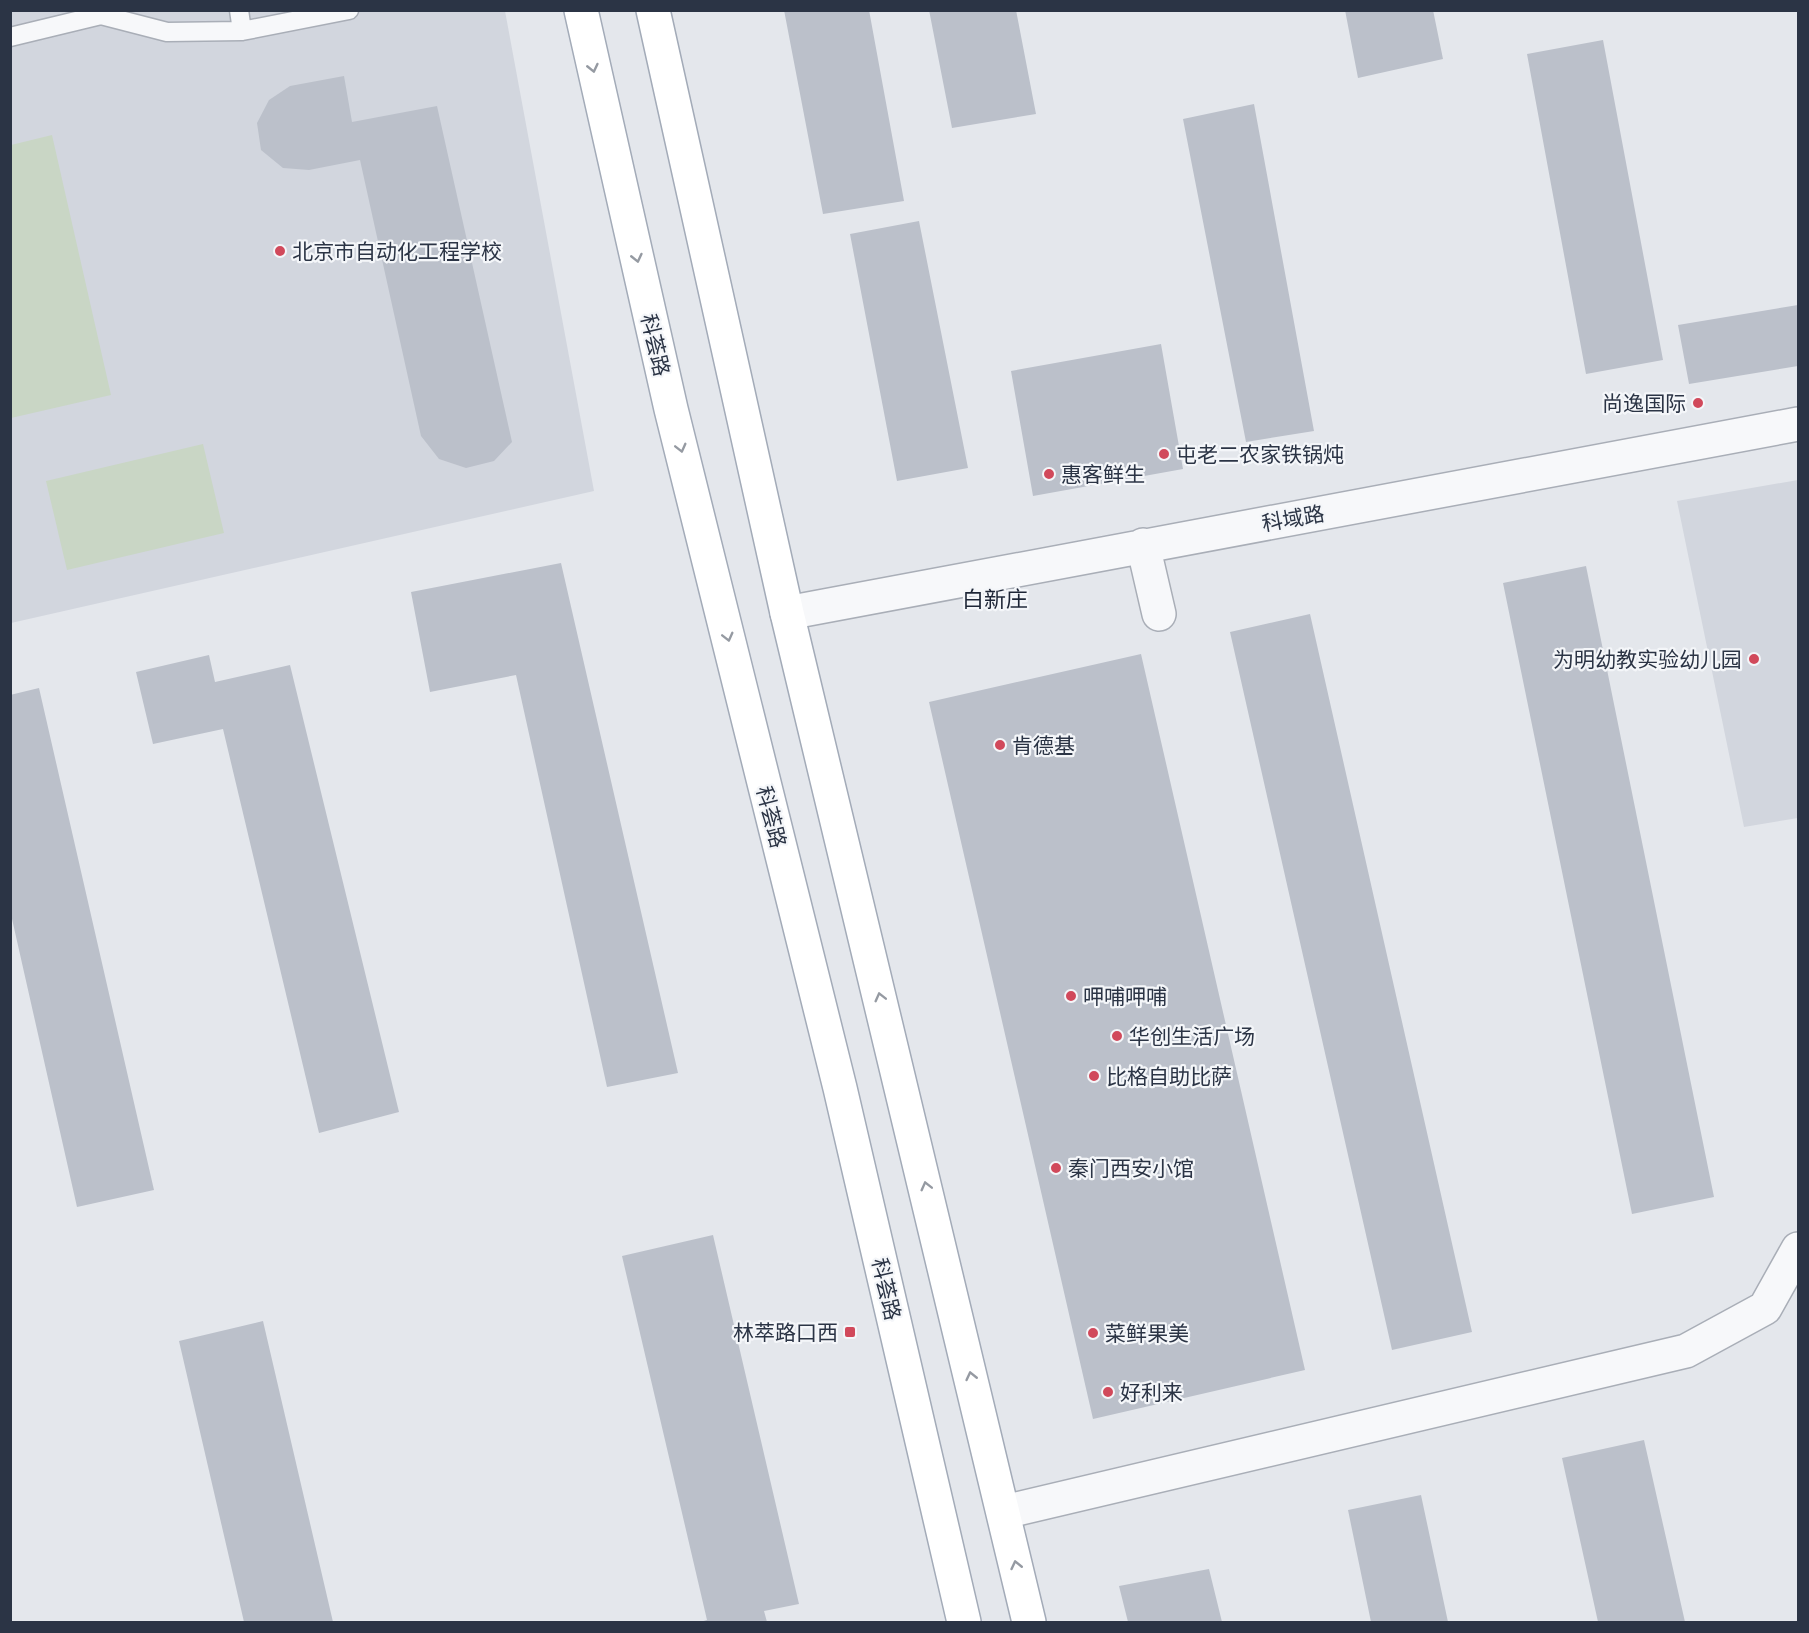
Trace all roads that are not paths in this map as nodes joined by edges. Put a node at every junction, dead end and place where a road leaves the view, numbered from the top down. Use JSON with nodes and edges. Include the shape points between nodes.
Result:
{"nodes":[{"id":1,"x":239,"y":10,"type":"edge"},
{"id":2,"x":349,"y":10,"type":"edge"},
{"id":3,"x":582,"y":10,"type":"edge"},
{"id":4,"x":653,"y":10,"type":"edge"},
{"id":5,"x":101,"y":13,"type":"edge"},
{"id":6,"x":242,"y":31,"type":"junction"},
{"id":7,"x":10,"y":37,"type":"edge"},
{"id":8,"x":1798,"y":424,"type":"edge"},
{"id":9,"x":1143,"y":545,"type":"junction"},
{"id":10,"x":787,"y":613,"type":"junction"},
{"id":11,"x":1159,"y":615,"type":"dead end"},
{"id":12,"x":1798,"y":1249,"type":"edge"},
{"id":13,"x":1004,"y":1512,"type":"junction"},
{"id":14,"x":964,"y":1623,"type":"edge"},
{"id":15,"x":1029,"y":1623,"type":"edge"}],
"edges":[{"from":1,"to":6,"type":"lane"},
{"from":2,"to":6,"type":"lane"},
{"from":3,"to":14,"type":"main road","name":"科荟路","one_way":true,"via":[[671,409],[840,1088]]},
{"from":4,"to":10,"type":"main road"},
{"from":5,"to":6,"type":"lane","via":[[166,32]]},
{"from":5,"to":7,"type":"lane"},
{"from":8,"to":9,"type":"street","name":"科域路"},
{"from":9,"to":10,"type":"street","name":"科域路"},
{"from":9,"to":11,"type":"street"},
{"from":13,"to":10,"type":"main road","one_way":true},
{"from":12,"to":13,"type":"street","via":[[1766,1308],[1686,1351]]},
{"from":15,"to":13,"type":"main road","one_way":true}]}
